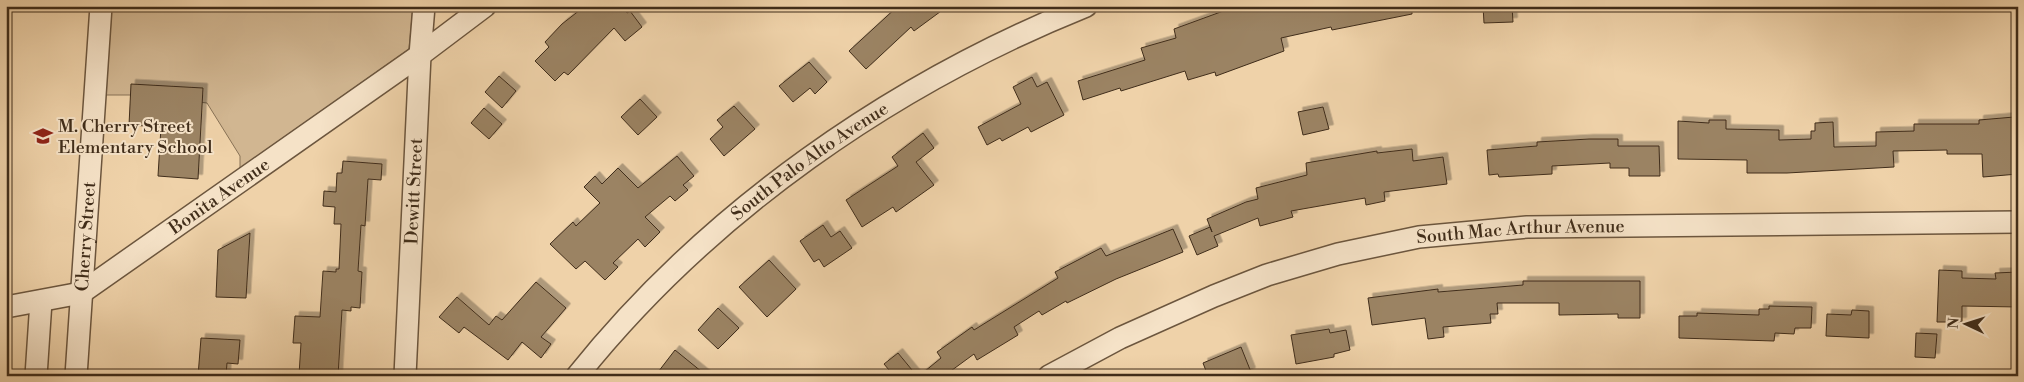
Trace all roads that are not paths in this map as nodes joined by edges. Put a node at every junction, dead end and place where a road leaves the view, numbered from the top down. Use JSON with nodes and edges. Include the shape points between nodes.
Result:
{"nodes":[{"id":1,"x":101,"y":6,"type":"edge"},
{"id":2,"x":424,"y":6,"type":"edge"},
{"id":3,"x":485,"y":6,"type":"edge"},
{"id":4,"x":1086,"y":6,"type":"edge"},
{"id":5,"x":420,"y":55,"type":"junction"},
{"id":6,"x":2018,"y":222,"type":"edge"},
{"id":7,"x":81,"y":293,"type":"junction"},
{"id":8,"x":41,"y":300,"type":"junction"},
{"id":9,"x":6,"y":307,"type":"edge"},
{"id":10,"x":36,"y":376,"type":"edge"},
{"id":11,"x":76,"y":376,"type":"edge"},
{"id":12,"x":405,"y":376,"type":"edge"},
{"id":13,"x":577,"y":376,"type":"edge"},
{"id":14,"x":1049,"y":376,"type":"edge"}],
"edges":[{"from":1,"to":7,"type":"street","name":"Cherry Street"},
{"from":2,"to":5,"type":"street","name":"Dewitt Street"},
{"from":3,"to":5,"type":"street","name":"Bonita Avenue"},
{"from":4,"to":13,"type":"street","name":"South Palo Alto Avenue","via":[[1014,37],[943,74],[870,116],[812,156],[739,212],[688,258],[627,318]]},
{"from":5,"to":7,"type":"street","name":"Bonita Avenue"},
{"from":5,"to":12,"type":"street","name":"Dewitt Street"},
{"from":6,"to":14,"type":"street","name":"South Mac Arthur Avenue","via":[[1527,227],[1419,237],[1338,254],[1267,275],[1120,338]]},
{"from":7,"to":8,"type":"street","name":"Bonita Avenue"},
{"from":7,"to":11,"type":"street","name":"Cherry Street"},
{"from":8,"to":9,"type":"street","name":"Bonita Avenue"},
{"from":8,"to":10,"type":"street"}]}
